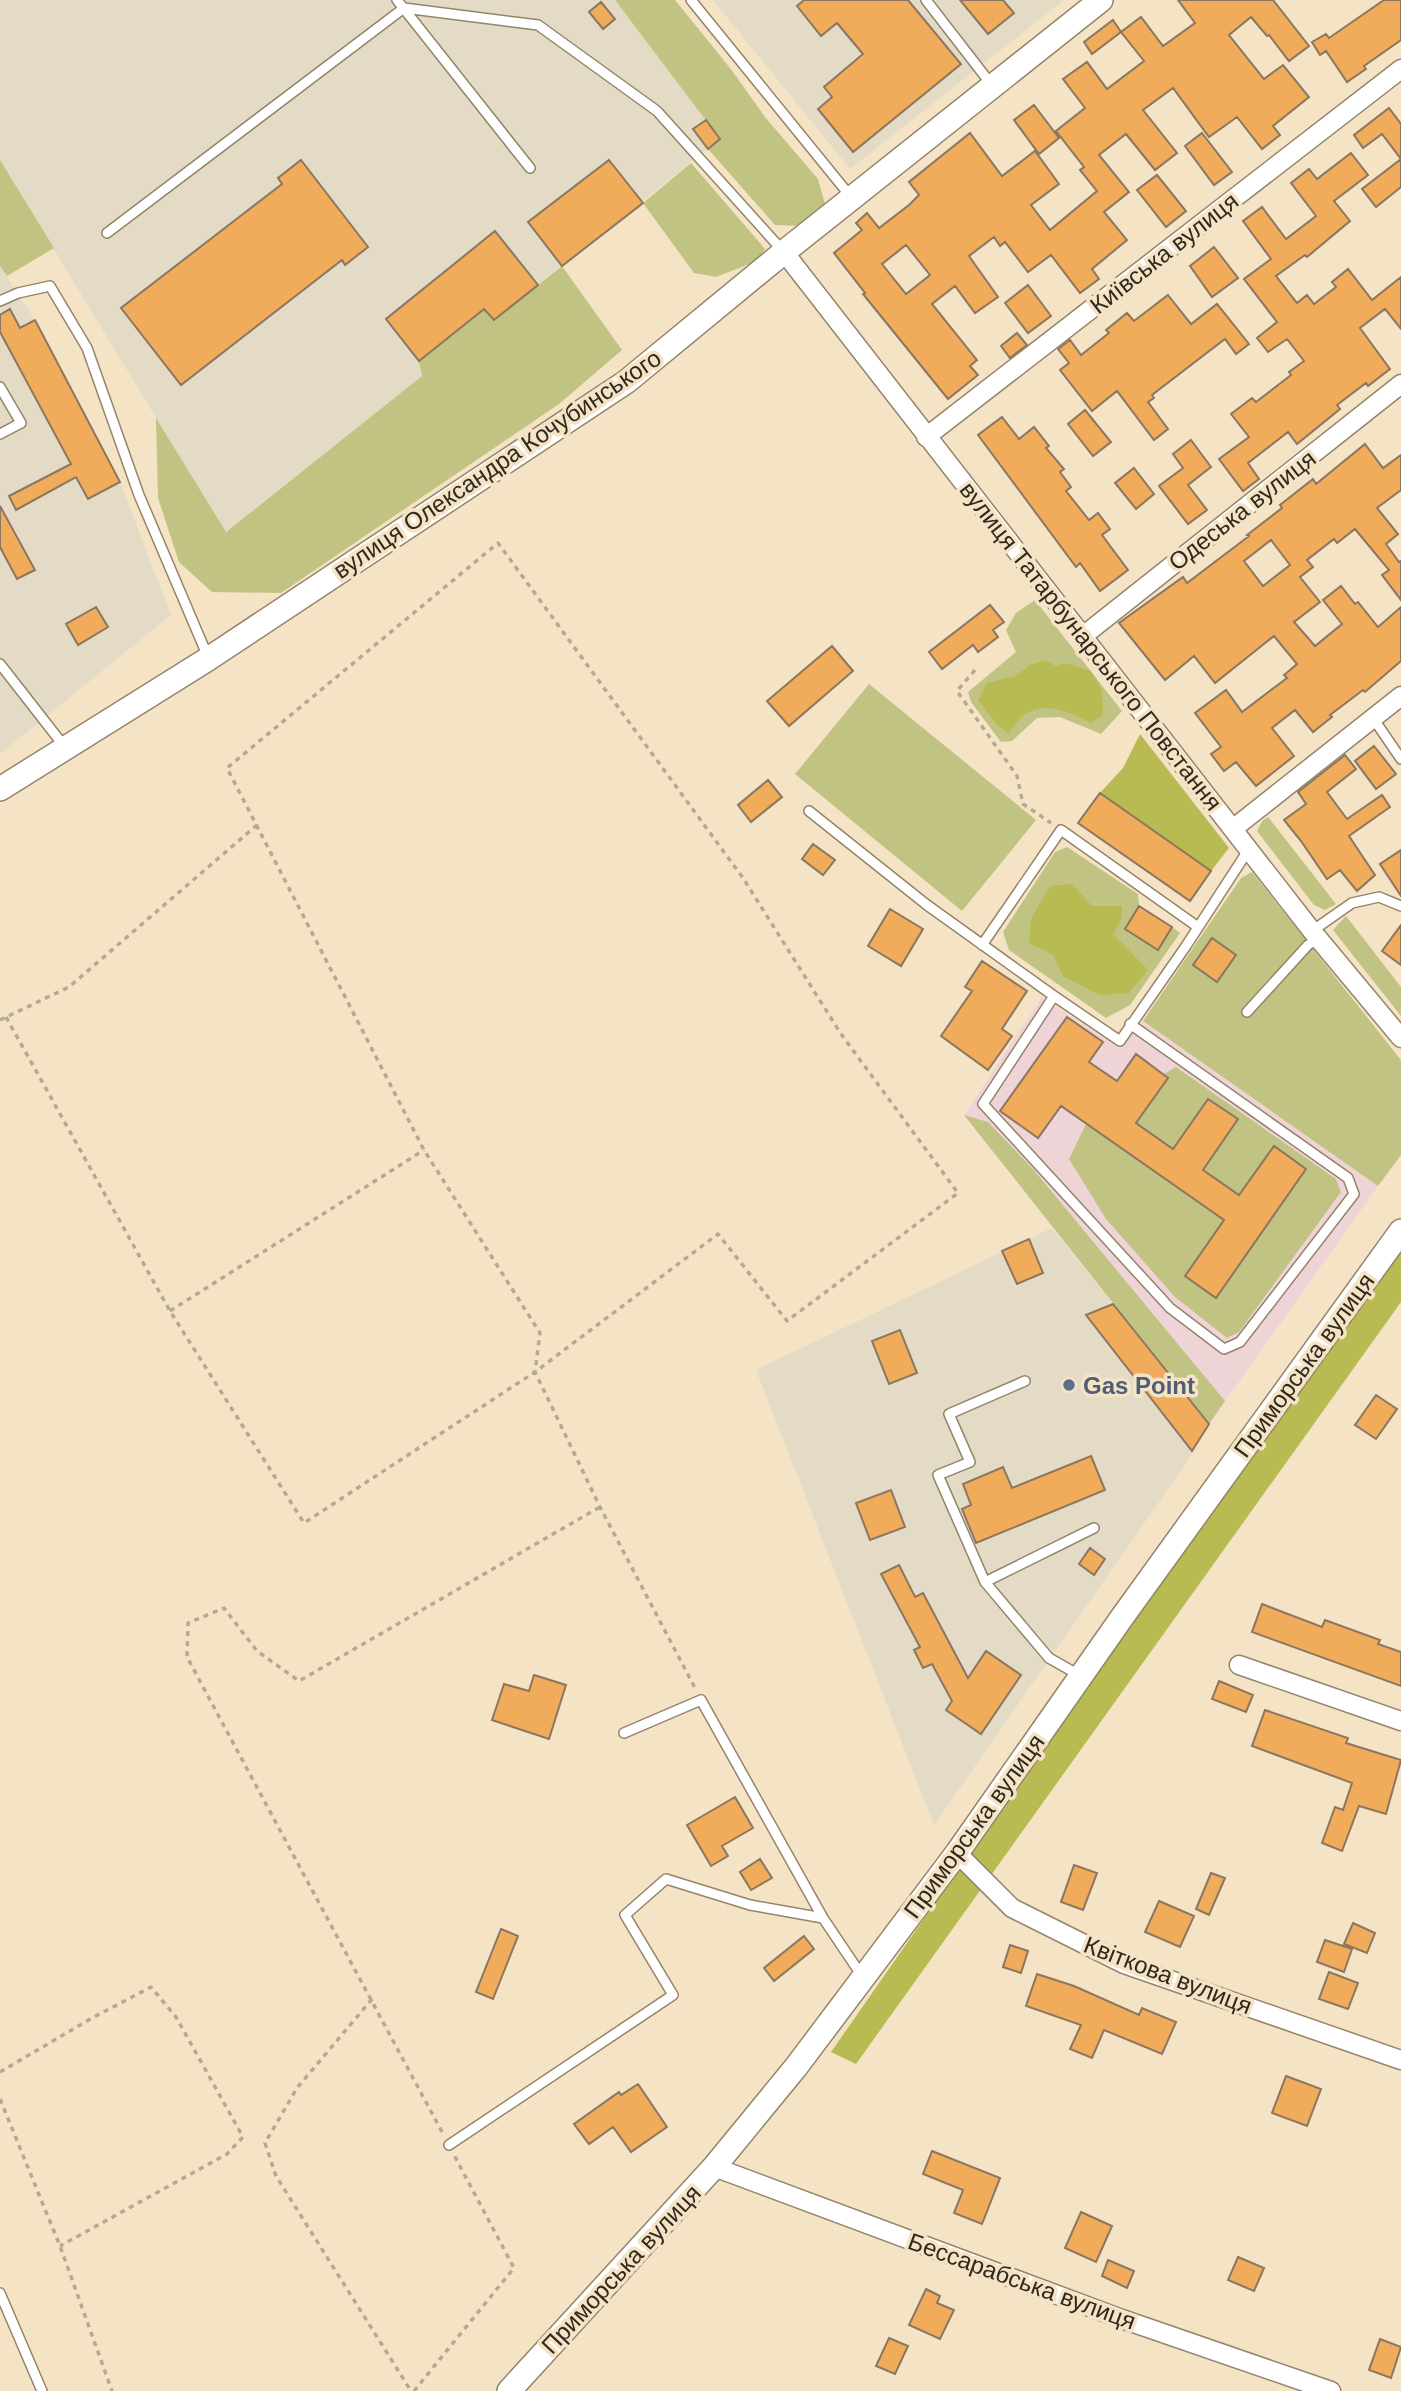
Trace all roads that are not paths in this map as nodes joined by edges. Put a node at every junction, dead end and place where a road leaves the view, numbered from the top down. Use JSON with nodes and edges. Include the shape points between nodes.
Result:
{"nodes":[{"id":1,"x":397,"y":0,"type":"edge"},
{"id":2,"x":691,"y":0,"type":"edge"},
{"id":3,"x":926,"y":0,"type":"edge"},
{"id":4,"x":1101,"y":0,"type":"edge"},
{"id":5,"x":404,"y":8,"type":"junction"},
{"id":6,"x":1401,"y":69,"type":"edge"},
{"id":7,"x":993,"y":86,"type":"junction"},
{"id":8,"x":530,"y":168,"type":"dead end"},
{"id":9,"x":852,"y":198,"type":"junction"},
{"id":10,"x":107,"y":233,"type":"dead end"},
{"id":11,"x":784,"y":252,"type":"junction"},
{"id":12,"x":0,"y":301,"type":"edge"},
{"id":13,"x":1401,"y":384,"type":"edge"},
{"id":14,"x":0,"y":387,"type":"edge"},
{"id":15,"x":0,"y":434,"type":"edge"},
{"id":16,"x":926,"y":437,"type":"junction"},
{"id":17,"x":1083,"y":636,"type":"junction"},
{"id":18,"x":208,"y":659,"type":"junction"},
{"id":19,"x":0,"y":664,"type":"edge"},
{"id":20,"x":1401,"y":696,"type":"edge"},
{"id":21,"x":1373,"y":718,"type":"junction"},
{"id":22,"x":65,"y":747,"type":"junction"},
{"id":23,"x":1401,"y":759,"type":"edge"},
{"id":24,"x":0,"y":789,"type":"edge"},
{"id":25,"x":809,"y":811,"type":"dead end"},
{"id":26,"x":1234,"y":828,"type":"junction"},
{"id":27,"x":1250,"y":849,"type":"junction"},
{"id":28,"x":1401,"y":906,"type":"edge"},
{"id":29,"x":1198,"y":927,"type":"junction"},
{"id":30,"x":1315,"y":935,"type":"junction"},
{"id":31,"x":982,"y":944,"type":"junction"},
{"id":32,"x":1054,"y":996,"type":"junction"},
{"id":33,"x":1247,"y":1012,"type":"dead end"},
{"id":34,"x":1130,"y":1024,"type":"junction"},
{"id":35,"x":1401,"y":1038,"type":"edge"},
{"id":36,"x":1401,"y":1231,"type":"edge"},
{"id":37,"x":1026,"y":1381,"type":"dead end"},
{"id":38,"x":1094,"y":1528,"type":"dead end"},
{"id":39,"x":985,"y":1582,"type":"junction"},
{"id":40,"x":1239,"y":1665,"type":"dead end"},
{"id":41,"x":1081,"y":1676,"type":"junction"},
{"id":42,"x":1401,"y":1721,"type":"edge"},
{"id":43,"x":624,"y":1733,"type":"dead end"},
{"id":44,"x":957,"y":1853,"type":"junction"},
{"id":45,"x":823,"y":1918,"type":"junction"},
{"id":46,"x":863,"y":1978,"type":"junction"},
{"id":47,"x":1401,"y":2060,"type":"edge"},
{"id":48,"x":449,"y":2145,"type":"road end"},
{"id":49,"x":714,"y":2167,"type":"junction"},
{"id":50,"x":0,"y":2293,"type":"edge"},
{"id":51,"x":42,"y":2391,"type":"edge"},
{"id":52,"x":509,"y":2391,"type":"edge"},
{"id":53,"x":1331,"y":2391,"type":"edge"}],
"edges":[{"from":1,"to":5,"type":"lane"},
{"from":2,"to":9,"type":"lane"},
{"from":3,"to":7,"type":"lane"},
{"from":4,"to":7,"type":"street","name":"вулиця Олександра Кочубинського"},
{"from":5,"to":8,"type":"lane"},
{"from":5,"to":10,"type":"lane"},
{"from":5,"to":11,"type":"lane","via":[[538,25],[657,111]]},
{"from":6,"to":16,"type":"street","name":"Київська вулиця"},
{"from":7,"to":9,"type":"street","name":"вулиця Олександра Кочубинського"},
{"from":9,"to":11,"type":"street","name":"вулиця Олександра Кочубинського"},
{"from":11,"to":16,"type":"street","name":"вулиця Татарбунарського Повстання"},
{"from":11,"to":18,"type":"street","name":"вулиця Олександра Кочубинського","via":[[625,382]]},
{"from":12,"to":18,"type":"lane","via":[[50,286],[87,348],[139,495]]},
{"from":13,"to":17,"type":"street","name":"Одеська вулиця"},
{"from":14,"to":15,"type":"lane","via":[[21,423]]},
{"from":16,"to":17,"type":"street","name":"вулиця Татарбунарського Повстання"},
{"from":17,"to":26,"type":"street","name":"вулиця Татарбунарського Повстання"},
{"from":18,"to":22,"type":"street","name":"вулиця Олександра Кочубинського"},
{"from":19,"to":22,"type":"lane"},
{"from":20,"to":21,"type":"street"},
{"from":21,"to":23,"type":"lane"},
{"from":21,"to":26,"type":"street"},
{"from":22,"to":24,"type":"street","name":"вулиця Олександра Кочубинського"},
{"from":25,"to":31,"type":"lane"},
{"from":26,"to":27,"type":"street","name":"вулиця Татарбунарського Повстання"},
{"from":27,"to":29,"type":"lane"},
{"from":27,"to":30,"type":"street","name":"вулиця Татарбунарського Повстання"},
{"from":28,"to":30,"type":"lane","via":[[1379,897],[1352,903]]},
{"from":29,"to":31,"type":"lane","via":[[1061,830]]},
{"from":29,"to":34,"type":"lane"},
{"from":30,"to":33,"type":"lane"},
{"from":30,"to":35,"type":"street","name":"вулиця Татарбунарського Повстання"},
{"from":31,"to":32,"type":"lane"},
{"from":32,"to":34,"type":"lane","via":[[1120,1041]]},
{"from":32,"to":34,"type":"lane","via":[[983,1104],[1170,1308],[1224,1349],[1240,1342],[1354,1194],[1348,1178]]},
{"from":36,"to":41,"type":"street","name":"Приморська вулиця"},
{"from":37,"to":39,"type":"lane","via":[[948,1414],[970,1462],[938,1475]]},
{"from":38,"to":39,"type":"lane"},
{"from":39,"to":41,"type":"lane","via":[[1049,1658]]},
{"from":40,"to":42,"type":"street"},
{"from":41,"to":44,"type":"street","name":"Приморська вулиця"},
{"from":43,"to":45,"type":"lane","via":[[701,1700]]},
{"from":44,"to":46,"type":"street","name":"Приморська вулиця"},
{"from":44,"to":47,"type":"street","name":"Квіткова вулиця","via":[[1012,1908],[1124,1964]]},
{"from":45,"to":46,"type":"lane"},
{"from":45,"to":48,"type":"lane","via":[[750,1905],[666,1879],[625,1915],[673,1995]]},
{"from":46,"to":49,"type":"street","name":"Приморська вулиця"},
{"from":49,"to":52,"type":"street","name":"Приморська вулиця"},
{"from":49,"to":53,"type":"street","name":"Бессарабська вулиця","via":[[1122,2319]]},
{"from":50,"to":51,"type":"lane"}]}
